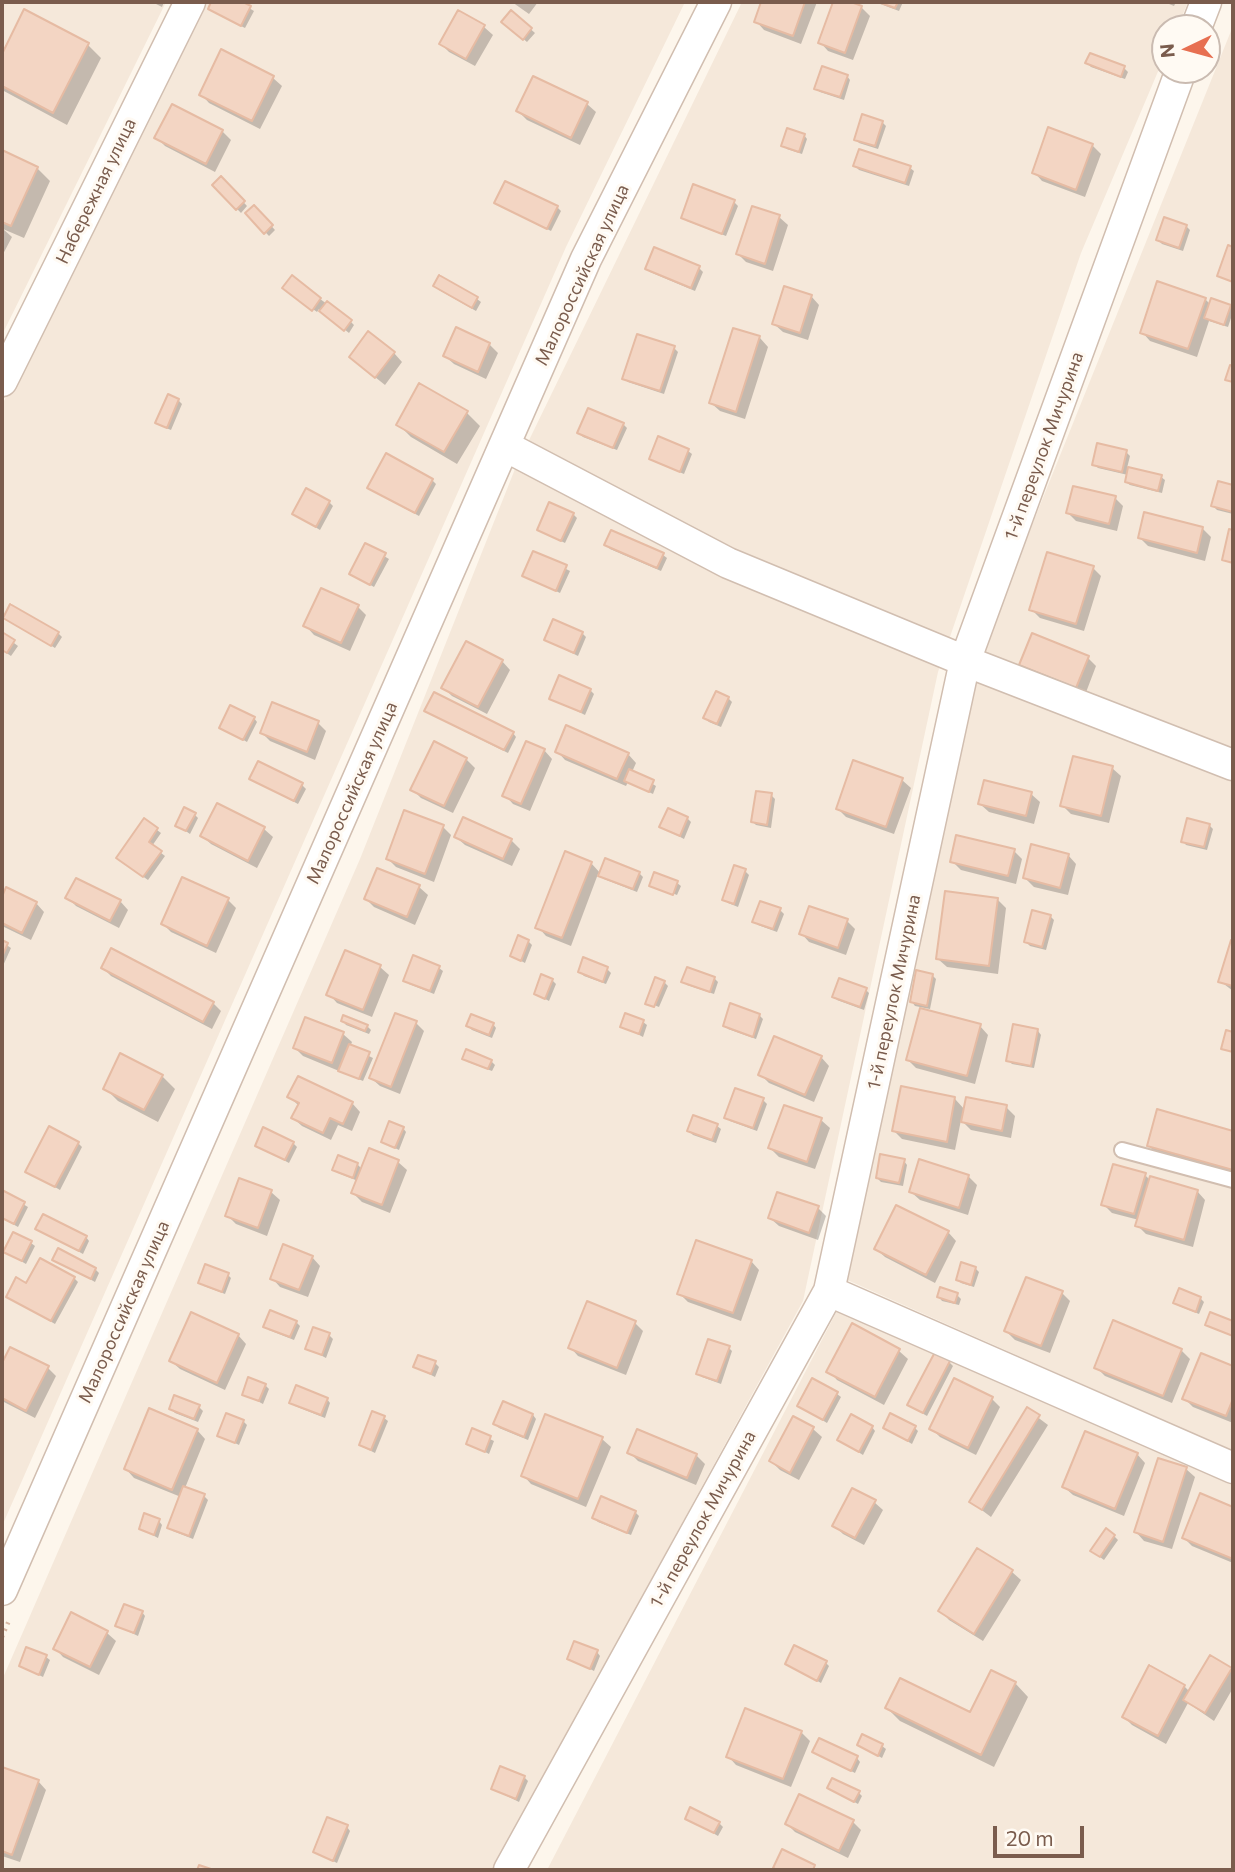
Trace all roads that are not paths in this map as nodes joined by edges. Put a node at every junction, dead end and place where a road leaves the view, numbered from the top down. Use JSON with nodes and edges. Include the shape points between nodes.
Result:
{"nodes":[{"id":1,"x":190,"y":2,"type":"edge"},
{"id":2,"x":716,"y":2,"type":"edge"},
{"id":3,"x":1176,"y":84,"type":"edge"},
{"id":4,"x":2,"y":381,"type":"edge"},
{"id":5,"x":505,"y":446,"type":"junction"},
{"id":6,"x":965,"y":661,"type":"junction"},
{"id":7,"x":1233,"y":765,"type":"edge"},
{"id":8,"x":1122,"y":1150,"type":"dead end"},
{"id":9,"x":1233,"y":1181,"type":"edge"},
{"id":10,"x":829,"y":1291,"type":"junction"},
{"id":11,"x":1233,"y":1468,"type":"edge"},
{"id":12,"x":2,"y":1590,"type":"edge"},
{"id":13,"x":509,"y":1870,"type":"edge"}],
"edges":[{"from":1,"to":4,"type":"street","name":"Набережная улица"},
{"from":2,"to":5,"type":"street","name":"Малороссийская улица","via":[[586,259]]},
{"from":3,"to":6,"type":"street","name":"1-й переулок Мичурина"},
{"from":5,"to":6,"type":"street","via":[[727,563]]},
{"from":5,"to":12,"type":"street","name":"Малороссийская улица"},
{"from":6,"to":7,"type":"street"},
{"from":6,"to":10,"type":"street","name":"1-й переулок Мичурина"},
{"from":8,"to":9,"type":"lane"},
{"from":10,"to":11,"type":"street"},
{"from":10,"to":13,"type":"street","name":"1-й переулок Мичурина"}]}
